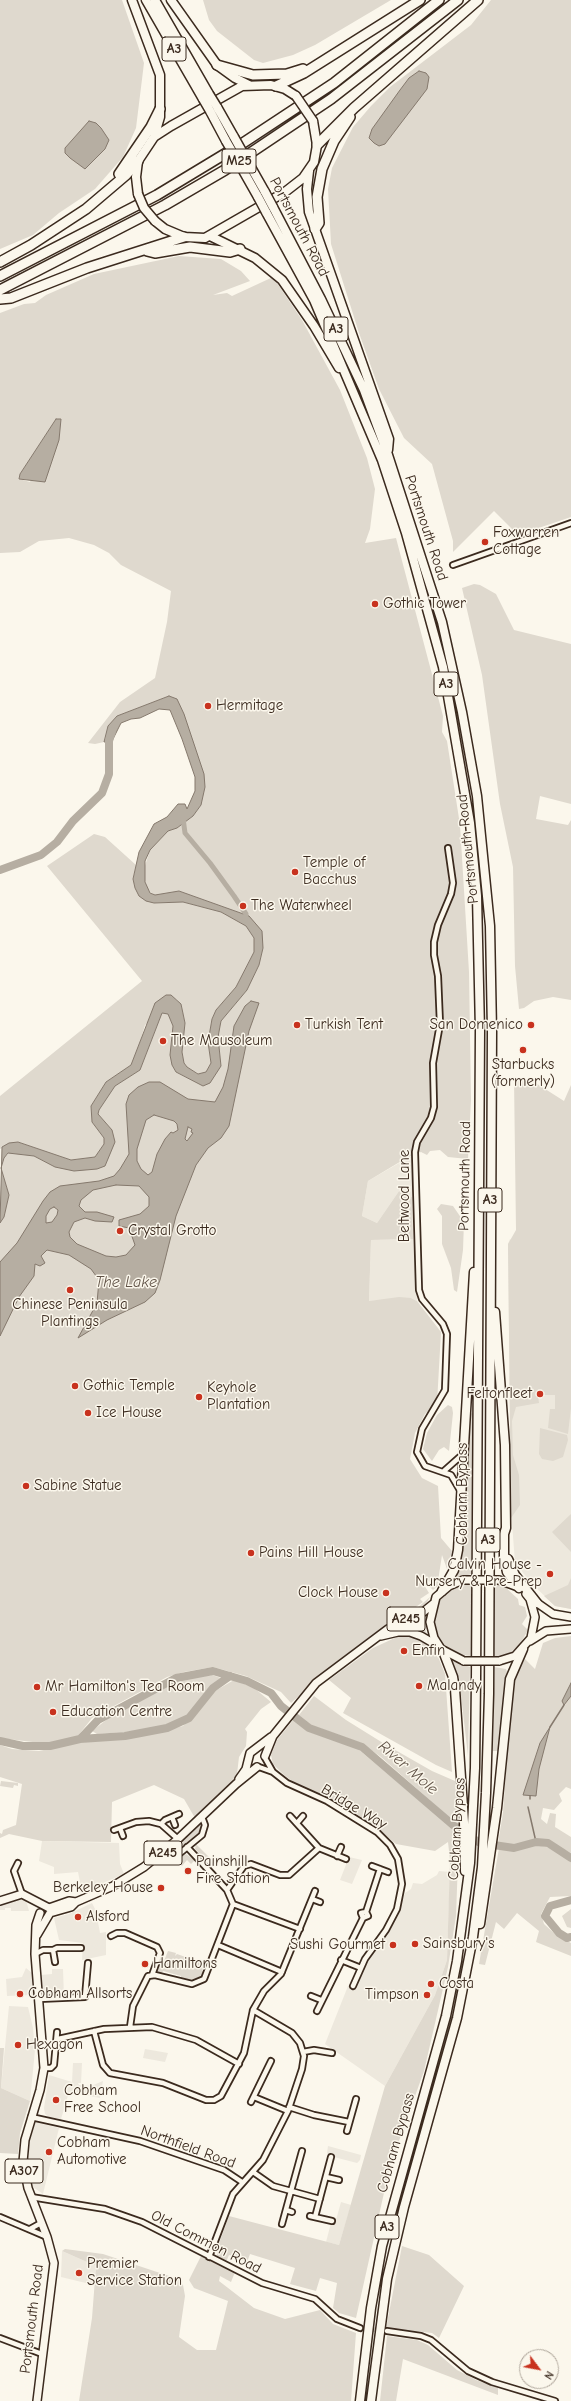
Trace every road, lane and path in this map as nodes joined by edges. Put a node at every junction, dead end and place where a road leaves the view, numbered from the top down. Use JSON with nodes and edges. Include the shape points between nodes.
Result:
{"nodes":[{"id":1,"x":132,"y":0,"type":"edge"},
{"id":2,"x":146,"y":0,"type":"edge"},
{"id":3,"x":155,"y":0,"type":"edge"},
{"id":4,"x":171,"y":0,"type":"edge"},
{"id":5,"x":420,"y":0,"type":"edge"},
{"id":6,"x":440,"y":0,"type":"edge"},
{"id":7,"x":458,"y":0,"type":"edge"},
{"id":8,"x":478,"y":0,"type":"edge"},
{"id":9,"x":217,"y":66,"type":"junction"},
{"id":10,"x":312,"y":68,"type":"junction"},
{"id":11,"x":249,"y":85,"type":"junction"},
{"id":12,"x":276,"y":86,"type":"junction"},
{"id":13,"x":206,"y":96,"type":"junction"},
{"id":14,"x":354,"y":108,"type":"junction"},
{"id":15,"x":160,"y":109,"type":"junction"},
{"id":16,"x":154,"y":137,"type":"junction"},
{"id":17,"x":317,"y":145,"type":"junction"},
{"id":18,"x":138,"y":161,"type":"junction"},
{"id":19,"x":309,"y":171,"type":"junction"},
{"id":20,"x":104,"y":194,"type":"junction"},
{"id":21,"x":270,"y":210,"type":"junction"},
{"id":22,"x":315,"y":229,"type":"junction"},
{"id":23,"x":210,"y":236,"type":"junction"},
{"id":24,"x":184,"y":237,"type":"junction"},
{"id":25,"x":240,"y":249,"type":"junction"},
{"id":26,"x":144,"y":250,"type":"junction"},
{"id":27,"x":0,"y":262,"type":"edge"},
{"id":28,"x":0,"y":276,"type":"edge"},
{"id":29,"x":0,"y":290,"type":"edge"},
{"id":30,"x":0,"y":299,"type":"edge"},
{"id":31,"x":353,"y":390,"type":"junction"},
{"id":32,"x":388,"y":455,"type":"junction"},
{"id":33,"x":571,"y":522,"type":"edge"},
{"id":34,"x":453,"y":565,"type":"dead end"},
{"id":35,"x":448,"y":848,"type":"dead end"},
{"id":36,"x":478,"y":1246,"type":"junction"},
{"id":37,"x":490,"y":1260,"type":"junction"},
{"id":38,"x":463,"y":1454,"type":"junction"},
{"id":39,"x":444,"y":1471,"type":"junction"},
{"id":40,"x":461,"y":1494,"type":"junction"},
{"id":41,"x":506,"y":1528,"type":"junction"},
{"id":42,"x":519,"y":1588,"type":"junction"},
{"id":43,"x":442,"y":1591,"type":"junction"},
{"id":44,"x":528,"y":1597,"type":"junction"},
{"id":45,"x":537,"y":1603,"type":"junction"},
{"id":46,"x":433,"y":1604,"type":"junction"},
{"id":47,"x":571,"y":1616,"type":"edge"},
{"id":48,"x":571,"y":1629,"type":"edge"},
{"id":49,"x":381,"y":1636,"type":"junction"},
{"id":50,"x":529,"y":1642,"type":"junction"},
{"id":51,"x":441,"y":1649,"type":"junction"},
{"id":52,"x":523,"y":1649,"type":"junction"},
{"id":53,"x":273,"y":1736,"type":"junction"},
{"id":54,"x":256,"y":1750,"type":"junction"},
{"id":55,"x":265,"y":1757,"type":"junction"},
{"id":56,"x":248,"y":1761,"type":"junction"},
{"id":57,"x":258,"y":1767,"type":"junction"},
{"id":58,"x":274,"y":1772,"type":"junction"},
{"id":59,"x":236,"y":1784,"type":"junction"},
{"id":60,"x":179,"y":1814,"type":"dead end"},
{"id":61,"x":290,"y":1816,"type":"dead end"},
{"id":62,"x":303,"y":1816,"type":"dead end"},
{"id":63,"x":172,"y":1817,"type":"junction"},
{"id":64,"x":202,"y":1817,"type":"junction"},
{"id":65,"x":297,"y":1823,"type":"junction"},
{"id":66,"x":161,"y":1824,"type":"junction"},
{"id":67,"x":175,"y":1825,"type":"dead end"},
{"id":68,"x":120,"y":1828,"type":"junction"},
{"id":69,"x":114,"y":1830,"type":"dead end"},
{"id":70,"x":123,"y":1836,"type":"dead end"},
{"id":71,"x":178,"y":1839,"type":"junction"},
{"id":72,"x":187,"y":1847,"type":"junction"},
{"id":73,"x":341,"y":1847,"type":"dead end"},
{"id":74,"x":319,"y":1848,"type":"junction"},
{"id":75,"x":162,"y":1853,"type":"junction"},
{"id":76,"x":338,"y":1856,"type":"junction"},
{"id":77,"x":346,"y":1859,"type":"dead end"},
{"id":78,"x":18,"y":1863,"type":"dead end"},
{"id":79,"x":468,"y":1863,"type":"junction"},
{"id":80,"x":372,"y":1866,"type":"dead end"},
{"id":81,"x":485,"y":1867,"type":"junction"},
{"id":82,"x":380,"y":1869,"type":"junction"},
{"id":83,"x":388,"y":1872,"type":"dead end"},
{"id":84,"x":227,"y":1890,"type":"junction"},
{"id":85,"x":315,"y":1891,"type":"dead end"},
{"id":86,"x":22,"y":1894,"type":"junction"},
{"id":87,"x":312,"y":1899,"type":"junction"},
{"id":88,"x":0,"y":1901,"type":"edge"},
{"id":89,"x":320,"y":1902,"type":"dead end"},
{"id":90,"x":234,"y":1904,"type":"junction"},
{"id":91,"x":45,"y":1911,"type":"junction"},
{"id":92,"x":300,"y":1929,"type":"junction"},
{"id":93,"x":111,"y":1936,"type":"dead end"},
{"id":94,"x":35,"y":1941,"type":"junction"},
{"id":95,"x":218,"y":1945,"type":"junction"},
{"id":96,"x":81,"y":1948,"type":"dead end"},
{"id":97,"x":43,"y":1950,"type":"junction"},
{"id":98,"x":53,"y":1950,"type":"junction"},
{"id":99,"x":35,"y":1954,"type":"junction"},
{"id":100,"x":341,"y":1960,"type":"junction"},
{"id":101,"x":55,"y":1962,"type":"dead end"},
{"id":102,"x":88,"y":1963,"type":"dead end"},
{"id":103,"x":360,"y":1968,"type":"junction"},
{"id":104,"x":282,"y":1972,"type":"junction"},
{"id":105,"x":152,"y":1975,"type":"junction"},
{"id":106,"x":353,"y":1986,"type":"dead end"},
{"id":107,"x":311,"y":1996,"type":"dead end"},
{"id":108,"x":38,"y":2000,"type":"junction"},
{"id":109,"x":321,"y":2000,"type":"junction"},
{"id":110,"x":253,"y":2010,"type":"junction"},
{"id":111,"x":317,"y":2011,"type":"dead end"},
{"id":112,"x":130,"y":2027,"type":"junction"},
{"id":113,"x":94,"y":2031,"type":"junction"},
{"id":114,"x":58,"y":2032,"type":"dead end"},
{"id":115,"x":58,"y":2039,"type":"junction"},
{"id":116,"x":303,"y":2052,"type":"junction"},
{"id":117,"x":332,"y":2053,"type":"dead end"},
{"id":118,"x":271,"y":2061,"type":"dead end"},
{"id":119,"x":239,"y":2064,"type":"junction"},
{"id":120,"x":44,"y":2068,"type":"junction"},
{"id":121,"x":356,"y":2099,"type":"dead end"},
{"id":122,"x":288,"y":2109,"type":"junction"},
{"id":123,"x":31,"y":2117,"type":"junction"},
{"id":124,"x":349,"y":2122,"type":"junction"},
{"id":125,"x":347,"y":2131,"type":"dead end"},
{"id":126,"x":302,"y":2151,"type":"dead end"},
{"id":127,"x":331,"y":2156,"type":"dead end"},
{"id":128,"x":253,"y":2172,"type":"junction"},
{"id":129,"x":326,"y":2177,"type":"junction"},
{"id":130,"x":339,"y":2180,"type":"dead end"},
{"id":131,"x":242,"y":2182,"type":"junction"},
{"id":132,"x":291,"y":2191,"type":"junction"},
{"id":133,"x":31,"y":2197,"type":"junction"},
{"id":134,"x":320,"y":2199,"type":"junction"},
{"id":135,"x":286,"y":2210,"type":"junction"},
{"id":136,"x":292,"y":2212,"type":"dead end"},
{"id":137,"x":310,"y":2216,"type":"dead end"},
{"id":138,"x":0,"y":2217,"type":"edge"},
{"id":139,"x":315,"y":2217,"type":"junction"},
{"id":140,"x":332,"y":2221,"type":"dead end"},
{"id":141,"x":42,"y":2223,"type":"junction"},
{"id":142,"x":282,"y":2224,"type":"dead end"},
{"id":143,"x":30,"y":2229,"type":"junction"},
{"id":144,"x":47,"y":2237,"type":"junction"},
{"id":145,"x":209,"y":2257,"type":"junction"},
{"id":146,"x":360,"y":2328,"type":"tunnel mouth"},
{"id":147,"x":387,"y":2331,"type":"tunnel mouth"},
{"id":148,"x":0,"y":2338,"type":"edge"},
{"id":149,"x":42,"y":2354,"type":"junction"},
{"id":150,"x":37,"y":2401,"type":"edge"},
{"id":151,"x":360,"y":2401,"type":"edge"},
{"id":152,"x":370,"y":2401,"type":"edge"},
{"id":153,"x":555,"y":2401,"type":"edge"}],
"edges":[{"from":1,"to":15,"type":"highway","number":"A3","via":[[160,75]]},
{"from":2,"to":13,"type":"highway","name":"Portsmouth Road","number":"A3"},
{"from":3,"to":13,"type":"highway","name":"Portsmouth Road","number":"A3"},
{"from":4,"to":9,"type":"highway","number":"A3"},
{"from":5,"to":10,"type":"highway"},
{"from":6,"to":28,"type":"highway","number":"M25","via":[[334,83],[243,143],[157,195]]},
{"from":7,"to":29,"type":"highway","number":"M25","via":[[332,99],[225,170],[165,205]]},
{"from":8,"to":14,"type":"highway"},
{"from":9,"to":10,"type":"highway","via":[[253,75],[287,74]]},
{"from":9,"to":11,"type":"highway","number":"A3"},
{"from":10,"to":12,"type":"highway"},
{"from":11,"to":12,"type":"highway"},
{"from":11,"to":16,"type":"highway","via":[[234,89]]},
{"from":12,"to":17,"type":"highway","bridge":true,"via":[[296,96],[313,121]]},
{"from":13,"to":21,"type":"highway","name":"Portsmouth Road","number":"A3","bridge":true},
{"from":14,"to":17,"type":"highway"},
{"from":14,"to":22,"type":"highway","via":[[334,141],[322,169],[317,197],[319,223]]},
{"from":15,"to":16,"type":"highway","number":"A3"},
{"from":15,"to":20,"type":"highway","via":[[145,137]]},
{"from":16,"to":18,"type":"highway"},
{"from":17,"to":19,"type":"highway"},
{"from":18,"to":20,"type":"highway"},
{"from":18,"to":24,"type":"highway","bridge":true,"via":[[138,194],[144,208],[166,229]]},
{"from":19,"to":22,"type":"highway","number":"A3","via":[[307,201]]},
{"from":19,"to":23,"type":"highway","via":[[296,185]]},
{"from":20,"to":27,"type":"highway","via":[[44,237]]},
{"from":21,"to":31,"type":"highway","name":"Portsmouth Road","number":"A3","via":[[314,300]]},
{"from":21,"to":32,"type":"highway","name":"Portsmouth Road","number":"A3","via":[[305,265],[345,349]]},
{"from":22,"to":32,"type":"highway","number":"A3","via":[[389,439]]},
{"from":23,"to":24,"type":"highway"},
{"from":23,"to":25,"type":"highway","number":"A3"},
{"from":24,"to":26,"type":"highway"},
{"from":25,"to":26,"type":"highway","via":[[230,252],[214,248],[181,247],[155,253]]},
{"from":25,"to":31,"type":"highway","number":"A3","via":[[264,263],[282,280]]},
{"from":26,"to":30,"type":"highway","via":[[88,268],[11,298]]},
{"from":31,"to":36,"type":"highway","name":"Portsmouth Road","number":"A3","via":[[387,473],[421,584],[443,667],[470,823],[480,956]]},
{"from":32,"to":37,"type":"highway","name":"Portsmouth Road","number":"A3","via":[[442,622],[462,712],[480,818],[492,971]]},
{"from":33,"to":34,"type":"street"},
{"from":35,"to":39,"type":"street","name":"Beltwood Lane","via":[[453,883],[434,942],[440,1024],[433,1063],[434,1107],[431,1118],[417,1142],[416,1152],[419,1290],[422,1299],[448,1334],[445,1390],[422,1429],[417,1452],[425,1466]]},
{"from":36,"to":38,"type":"highway","via":[[473,1276]]},
{"from":36,"to":79,"type":"highway","name":"Cobham Bypass","number":"A3","via":[[474,1816]]},
{"from":37,"to":41,"type":"highway","via":[[505,1445]]},
{"from":37,"to":81,"type":"highway","name":"Cobham Bypass","number":"A3","via":[[489,1694]]},
{"from":38,"to":39,"type":"street"},
{"from":38,"to":40,"type":"highway"},
{"from":39,"to":40,"type":"street","via":[[452,1477]]},
{"from":40,"to":43,"type":"highway","via":[[458,1558]]},
{"from":41,"to":42,"type":"highway","via":[[505,1566]]},
{"from":41,"to":45,"type":"highway","via":[[510,1566]]},
{"from":42,"to":43,"type":"main road","bridge":true,"via":[[499,1580],[463,1580]]},
{"from":42,"to":44,"type":"main road"},
{"from":43,"to":46,"type":"main road"},
{"from":44,"to":45,"type":"main road"},
{"from":44,"to":50,"type":"main road","via":[[535,1617]]},
{"from":45,"to":47,"type":"main road","via":[[557,1616]]},
{"from":46,"to":49,"type":"main road","number":"A245","via":[[422,1613],[393,1626]]},
{"from":46,"to":51,"type":"main road","via":[[430,1627]]},
{"from":48,"to":50,"type":"main road","via":[[546,1631]]},
{"from":49,"to":51,"type":"main road","number":"A245","via":[[410,1632]]},
{"from":49,"to":53,"type":"main road","number":"A245","via":[[327,1674],[301,1699]]},
{"from":50,"to":52,"type":"main road"},
{"from":51,"to":52,"type":"main road","bridge":true,"via":[[464,1661],[499,1661],[510,1659]]},
{"from":51,"to":79,"type":"highway","via":[[455,1684]]},
{"from":52,"to":81,"type":"highway","via":[[510,1679],[495,1824]]},
{"from":53,"to":54,"type":"main road","number":"A245"},
{"from":53,"to":55,"type":"main road","number":"A245"},
{"from":54,"to":55,"type":"main road"},
{"from":54,"to":56,"type":"main road","via":[[250,1753]]},
{"from":55,"to":57,"type":"main road","via":[[264,1763]]},
{"from":55,"to":58,"type":"street","name":"Bridge Way"},
{"from":56,"to":57,"type":"main road"},
{"from":56,"to":59,"type":"main road"},
{"from":57,"to":58,"type":"street","name":"Bridge Way"},
{"from":57,"to":59,"type":"main road"},
{"from":58,"to":103,"type":"street","name":"Bridge Way","via":[[294,1787],[327,1801],[372,1828],[386,1840],[395,1854],[402,1876],[398,1903],[389,1925]]},
{"from":59,"to":64,"type":"main road","number":"A245"},
{"from":60,"to":63,"type":"street"},
{"from":61,"to":65,"type":"street"},
{"from":62,"to":65,"type":"street"},
{"from":63,"to":66,"type":"street"},
{"from":63,"to":67,"type":"street"},
{"from":64,"to":71,"type":"main road","number":"A245"},
{"from":64,"to":72,"type":"street","via":[[205,1831]]},
{"from":65,"to":74,"type":"street"},
{"from":66,"to":68,"type":"street","via":[[144,1820]]},
{"from":66,"to":71,"type":"street"},
{"from":68,"to":69,"type":"street"},
{"from":68,"to":70,"type":"street"},
{"from":71,"to":75,"type":"main road","number":"A245"},
{"from":72,"to":75,"type":"street","via":[[173,1860]]},
{"from":72,"to":84,"type":"street"},
{"from":73,"to":76,"type":"street"},
{"from":74,"to":76,"type":"street"},
{"from":74,"to":84,"type":"street","via":[[289,1875],[280,1875],[251,1864],[244,1866]]},
{"from":75,"to":91,"type":"main road","number":"A245","via":[[123,1880],[76,1902],[69,1901]]},
{"from":76,"to":77,"type":"street"},
{"from":78,"to":86,"type":"street","via":[[14,1871]]},
{"from":79,"to":151,"type":"highway","name":"Cobham Bypass","number":"A3","via":[[465,1908],[446,2016],[382,2246],[371,2308]]},
{"from":80,"to":82,"type":"street"},
{"from":81,"to":152,"type":"highway","name":"Cobham Bypass","number":"A3","via":[[466,1977],[447,2059],[404,2207],[387,2279]]},
{"from":82,"to":83,"type":"street"},
{"from":82,"to":100,"type":"street","via":[[366,1912],[367,1917],[363,1918],[358,1932]]},
{"from":84,"to":90,"type":"street"},
{"from":85,"to":87,"type":"street"},
{"from":86,"to":88,"type":"main road"},
{"from":86,"to":91,"type":"main road"},
{"from":87,"to":89,"type":"street"},
{"from":87,"to":92,"type":"street"},
{"from":90,"to":92,"type":"street"},
{"from":90,"to":95,"type":"street"},
{"from":91,"to":94,"type":"main road","name":"Portsmouth Road","number":"A307"},
{"from":92,"to":104,"type":"street"},
{"from":93,"to":105,"type":"street","via":[[125,1933],[157,1947],[160,1953]]},
{"from":94,"to":97,"type":"street"},
{"from":94,"to":99,"type":"main road","name":"Portsmouth Road","number":"A307"},
{"from":95,"to":104,"type":"street"},
{"from":95,"to":105,"type":"street","via":[[205,1977],[199,1982],[190,1984]]},
{"from":96,"to":98,"type":"street"},
{"from":97,"to":98,"type":"street"},
{"from":97,"to":99,"type":"street"},
{"from":98,"to":101,"type":"street"},
{"from":99,"to":108,"type":"main road","name":"Portsmouth Road","number":"A307"},
{"from":100,"to":103,"type":"street"},
{"from":100,"to":109,"type":"street"},
{"from":102,"to":108,"type":"street","via":[[85,1997]]},
{"from":103,"to":106,"type":"street","name":"Bridge Way"},
{"from":104,"to":110,"type":"street","via":[[264,1992]]},
{"from":105,"to":112,"type":"street","via":[[146,1979],[135,2002]]},
{"from":107,"to":109,"type":"street"},
{"from":108,"to":120,"type":"main road","name":"Portsmouth Road","number":"A307"},
{"from":109,"to":111,"type":"street"},
{"from":110,"to":116,"type":"street","via":[[292,2033]]},
{"from":110,"to":119,"type":"street","via":[[246,2048]]},
{"from":112,"to":113,"type":"street"},
{"from":112,"to":119,"type":"street","via":[[157,2028],[186,2037]]},
{"from":113,"to":115,"type":"street"},
{"from":113,"to":119,"type":"street","via":[[103,2064],[110,2073],[162,2083],[206,2100],[223,2095]]},
{"from":114,"to":115,"type":"street"},
{"from":115,"to":120,"type":"street","via":[[53,2066]]},
{"from":116,"to":117,"type":"street","via":[[314,2050]]},
{"from":116,"to":122,"type":"street","via":[[303,2065]]},
{"from":118,"to":122,"type":"street","via":[[253,2099]]},
{"from":120,"to":123,"type":"main road","name":"Portsmouth Road","number":"A307","via":[[42,2084]]},
{"from":121,"to":124,"type":"street"},
{"from":122,"to":124,"type":"street"},
{"from":122,"to":128,"type":"street","via":[[267,2153]]},
{"from":123,"to":131,"type":"street","name":"Northfield Road","via":[[140,2141],[224,2170]]},
{"from":123,"to":133,"type":"main road","name":"Portsmouth Road","number":"A307","via":[[24,2140],[23,2162]]},
{"from":124,"to":125,"type":"street"},
{"from":126,"to":132,"type":"street"},
{"from":127,"to":129,"type":"street"},
{"from":128,"to":131,"type":"street"},
{"from":128,"to":132,"type":"street","via":[[269,2184]]},
{"from":129,"to":130,"type":"street"},
{"from":129,"to":134,"type":"street"},
{"from":131,"to":145,"type":"street","via":[[230,2198]]},
{"from":132,"to":134,"type":"street"},
{"from":132,"to":135,"type":"street"},
{"from":133,"to":141,"type":"main road","name":"Portsmouth Road","number":"A307"},
{"from":133,"to":145,"type":"street","name":"Old Common Road","via":[[86,2205],[122,2215],[152,2227]]},
{"from":134,"to":139,"type":"street"},
{"from":135,"to":136,"type":"street"},
{"from":135,"to":142,"type":"street"},
{"from":137,"to":139,"type":"street"},
{"from":138,"to":143,"type":"street"},
{"from":139,"to":140,"type":"street"},
{"from":141,"to":143,"type":"street"},
{"from":141,"to":144,"type":"main road","name":"Portsmouth Road","number":"A307"},
{"from":143,"to":144,"type":"street"},
{"from":144,"to":149,"type":"main road","name":"Portsmouth Road","number":"A307","via":[[54,2268]]},
{"from":145,"to":146,"type":"street","name":"Old Common Road","via":[[262,2283],[315,2298],[337,2319]]},
{"from":147,"to":153,"type":"street","via":[[426,2338],[468,2371],[492,2382]]},
{"from":148,"to":149,"type":"street"},
{"from":149,"to":150,"type":"main road","name":"Portsmouth Road","number":"A307"}]}
